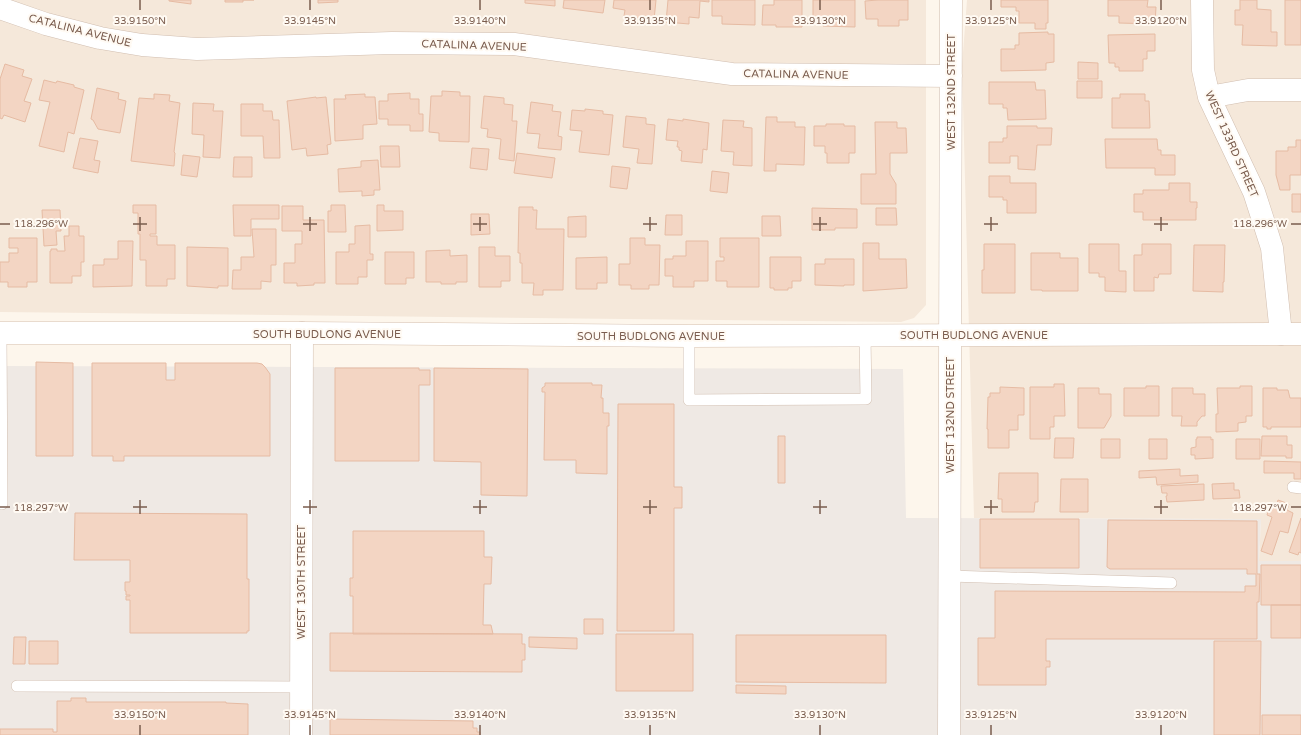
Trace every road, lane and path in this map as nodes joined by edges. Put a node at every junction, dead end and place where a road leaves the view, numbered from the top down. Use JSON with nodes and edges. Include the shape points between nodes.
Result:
{"nodes":[{"id":1,"x":951,"y":0,"type":"edge"},
{"id":2,"x":1202,"y":0,"type":"edge"},
{"id":3,"x":0,"y":8,"type":"edge"},
{"id":4,"x":951,"y":76,"type":"junction"},
{"id":5,"x":1301,"y":90,"type":"edge"},
{"id":6,"x":1209,"y":97,"type":"junction"},
{"id":7,"x":0,"y":333,"type":"edge"},
{"id":8,"x":302,"y":333,"type":"junction"},
{"id":9,"x":1291,"y":334,"type":"edge"},
{"id":10,"x":865,"y":335,"type":"junction"},
{"id":11,"x":950,"y":335,"type":"junction"},
{"id":12,"x":689,"y":336,"type":"junction"},
{"id":13,"x":2,"y":504,"type":"dead end"},
{"id":14,"x":950,"y":576,"type":"junction"},
{"id":15,"x":1171,"y":583,"type":"dead end"},
{"id":16,"x":17,"y":686,"type":"dead end"},
{"id":17,"x":301,"y":687,"type":"junction"},
{"id":18,"x":301,"y":735,"type":"edge"},
{"id":19,"x":949,"y":735,"type":"edge"}],
"edges":[{"from":1,"to":4,"type":"street","name":"WEST 132ND STREET"},
{"from":2,"to":6,"type":"street","name":"WEST 133RD STREET","via":[[1203,70]]},
{"from":3,"to":4,"type":"street","name":"CATALINA AVENUE","via":[[46,24],[100,38],[197,50],[392,43],[514,44],[732,74]]},
{"from":4,"to":11,"type":"street","name":"WEST 132ND STREET"},
{"from":5,"to":6,"type":"street","via":[[1248,90]]},
{"from":6,"to":9,"type":"street","name":"WEST 133RD STREET","via":[[1254,192],[1272,248]]},
{"from":7,"to":8,"type":"street","name":"SOUTH BUDLONG AVENUE"},
{"from":7,"to":13,"type":"lane"},
{"from":8,"to":12,"type":"street","name":"SOUTH BUDLONG AVENUE"},
{"from":8,"to":17,"type":"street","name":"WEST 130TH STREET"},
{"from":9,"to":11,"type":"street","name":"SOUTH BUDLONG AVENUE"},
{"from":10,"to":11,"type":"street","name":"SOUTH BUDLONG AVENUE"},
{"from":10,"to":12,"type":"street","name":"SOUTH BUDLONG AVENUE"},
{"from":10,"to":12,"type":"lane","via":[[866,399],[689,400]]},
{"from":11,"to":14,"type":"street","name":"WEST 132ND STREET"},
{"from":14,"to":15,"type":"lane"},
{"from":14,"to":19,"type":"street","name":"WEST 132ND STREET"},
{"from":16,"to":17,"type":"lane"},
{"from":17,"to":18,"type":"street","name":"WEST 130TH STREET"}]}
